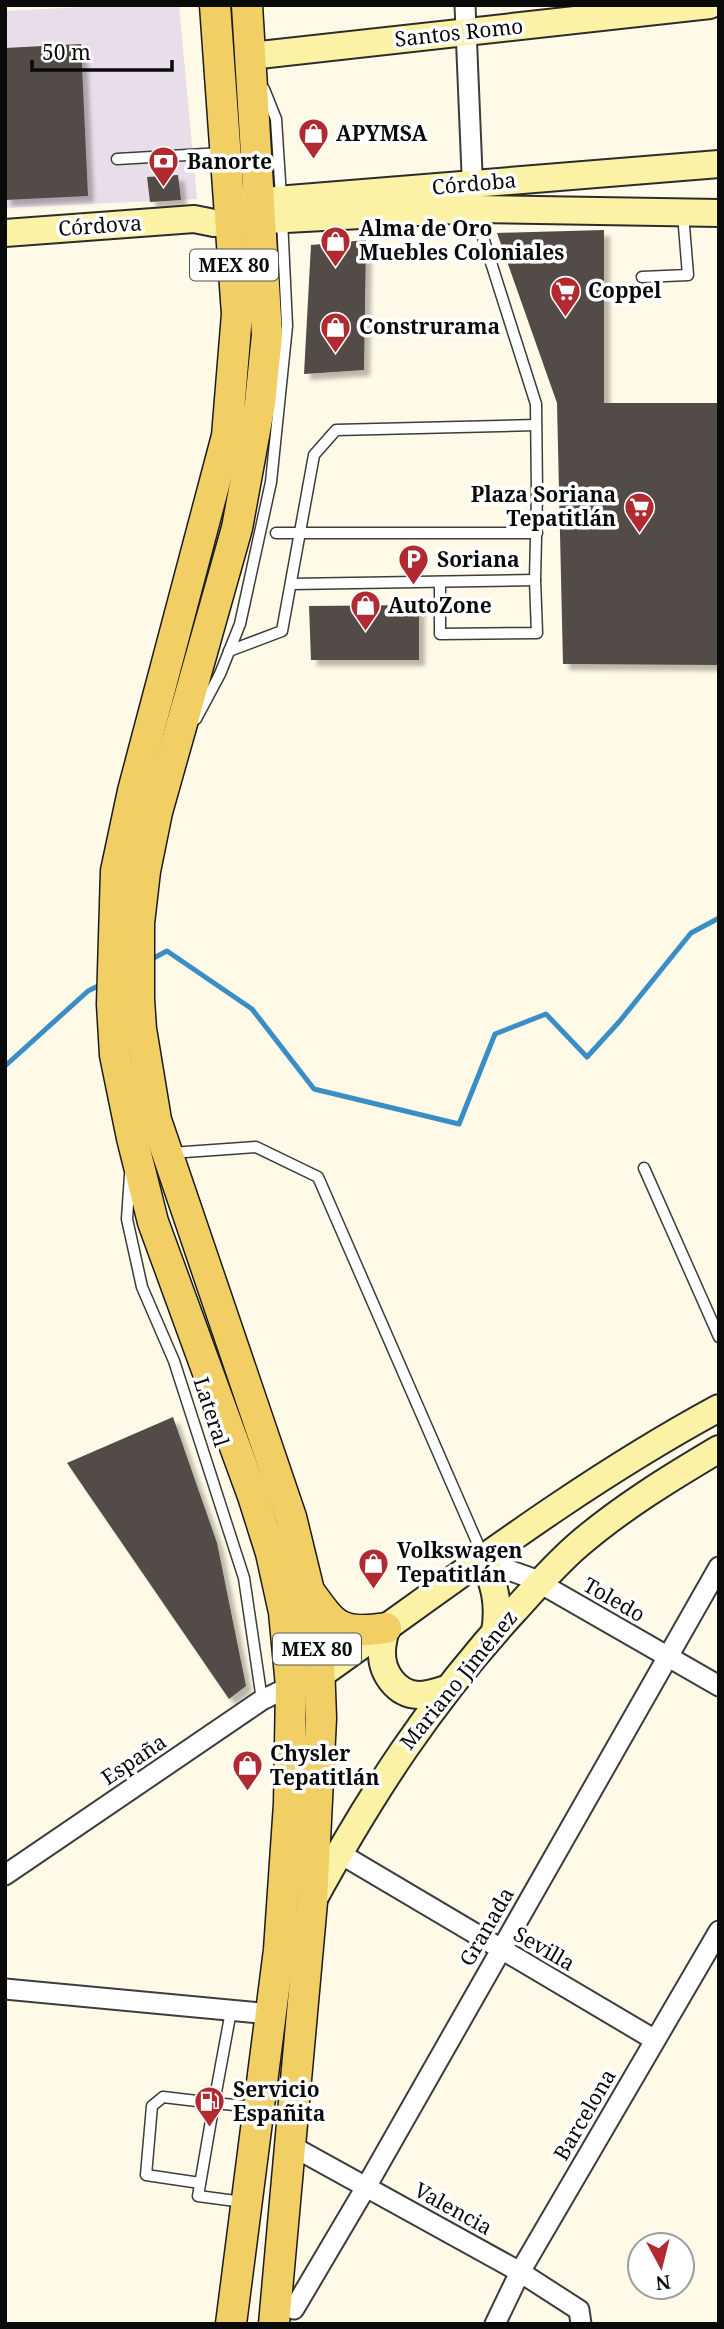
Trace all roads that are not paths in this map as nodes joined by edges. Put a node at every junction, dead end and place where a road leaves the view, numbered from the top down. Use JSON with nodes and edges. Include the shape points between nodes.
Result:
{"nodes":[{"id":1,"x":215,"y":5,"type":"edge"},
{"id":2,"x":247,"y":5,"type":"edge"},
{"id":3,"x":565,"y":5,"type":"edge"},
{"id":4,"x":710,"y":5,"type":"edge"},
{"id":5,"x":465,"y":18,"type":"edge"},
{"id":6,"x":250,"y":47,"type":"junction"},
{"id":7,"x":226,"y":153,"type":"junction"},
{"id":8,"x":117,"y":159,"type":"dead end"},
{"id":9,"x":719,"y":164,"type":"edge"},
{"id":10,"x":473,"y":196,"type":"junction"},
{"id":11,"x":257,"y":211,"type":"junction"},
{"id":12,"x":683,"y":213,"type":"junction"},
{"id":13,"x":719,"y":214,"type":"edge"},
{"id":14,"x":5,"y":233,"type":"edge"},
{"id":15,"x":642,"y":277,"type":"dead end"},
{"id":16,"x":267,"y":335,"type":"junction"},
{"id":17,"x":279,"y":407,"type":"junction"},
{"id":18,"x":536,"y":425,"type":"junction"},
{"id":19,"x":276,"y":533,"type":"dead end"},
{"id":20,"x":300,"y":533,"type":"junction"},
{"id":21,"x":537,"y":533,"type":"junction"},
{"id":22,"x":535,"y":580,"type":"junction"},
{"id":23,"x":440,"y":582,"type":"junction"},
{"id":24,"x":291,"y":584,"type":"junction"},
{"id":25,"x":229,"y":651,"type":"junction"},
{"id":26,"x":170,"y":768,"type":"junction"},
{"id":27,"x":126,"y":926,"type":"junction"},
{"id":28,"x":126,"y":1002,"type":"junction"},
{"id":29,"x":132,"y":1138,"type":"junction"},
{"id":30,"x":167,"y":1153,"type":"junction"},
{"id":31,"x":644,"y":1168,"type":"dead end"},
{"id":32,"x":719,"y":1337,"type":"edge"},
{"id":33,"x":719,"y":1408,"type":"edge"},
{"id":34,"x":719,"y":1449,"type":"edge"},
{"id":35,"x":484,"y":1558,"type":"junction"},
{"id":36,"x":719,"y":1567,"type":"edge"},
{"id":37,"x":540,"y":1583,"type":"junction"},
{"id":38,"x":309,"y":1591,"type":"junction"},
{"id":39,"x":386,"y":1628,"type":"junction"},
{"id":40,"x":495,"y":1632,"type":"junction"},
{"id":41,"x":667,"y":1657,"type":"junction"},
{"id":42,"x":320,"y":1675,"type":"junction"},
{"id":43,"x":291,"y":1686,"type":"junction"},
{"id":44,"x":719,"y":1686,"type":"edge"},
{"id":45,"x":446,"y":1689,"type":"junction"},
{"id":46,"x":262,"y":1700,"type":"junction"},
{"id":47,"x":339,"y":1853,"type":"junction"},
{"id":48,"x":5,"y":1875,"type":"edge"},
{"id":49,"x":312,"y":1902,"type":"junction"},
{"id":50,"x":719,"y":1931,"type":"edge"},
{"id":51,"x":501,"y":1950,"type":"junction"},
{"id":52,"x":5,"y":1989,"type":"edge"},
{"id":53,"x":231,"y":2011,"type":"junction"},
{"id":54,"x":271,"y":2014,"type":"junction"},
{"id":55,"x":655,"y":2040,"type":"junction"},
{"id":56,"x":214,"y":2103,"type":"junction"},
{"id":57,"x":259,"y":2107,"type":"junction"},
{"id":58,"x":290,"y":2145,"type":"junction"},
{"id":59,"x":200,"y":2183,"type":"junction"},
{"id":60,"x":366,"y":2187,"type":"junction"},
{"id":61,"x":247,"y":2203,"type":"junction"},
{"id":62,"x":279,"y":2261,"type":"junction"},
{"id":63,"x":520,"y":2272,"type":"junction"},
{"id":64,"x":239,"y":2278,"type":"junction"},
{"id":65,"x":284,"y":2316,"type":"edge"},
{"id":66,"x":231,"y":2324,"type":"edge"},
{"id":67,"x":245,"y":2324,"type":"edge"},
{"id":68,"x":495,"y":2324,"type":"edge"},
{"id":69,"x":581,"y":2324,"type":"edge"}],
"edges":[{"from":1,"to":7,"type":"main road","number":"MEX 80"},
{"from":2,"to":6,"type":"main road","number":"MEX 80"},
{"from":3,"to":5,"type":"street","name":"Santos Romo"},
{"from":4,"to":5,"type":"street","name":"Santos Romo"},
{"from":5,"to":6,"type":"street","name":"Santos Romo"},
{"from":5,"to":10,"type":"street"},
{"from":6,"to":11,"type":"main road","number":"MEX 80"},
{"from":7,"to":8,"type":"lane"},
{"from":7,"to":11,"type":"main road","number":"MEX 80"},
{"from":9,"to":10,"type":"street","name":"Córdoba"},
{"from":10,"to":11,"type":"street","name":"Córdoba"},
{"from":10,"to":12,"type":"street","name":"Córdoba"},
{"from":10,"to":18,"type":"lane","via":[[536,404]]},
{"from":11,"to":14,"type":"street","name":"Córdova","via":[[210,210],[194,219]]},
{"from":11,"to":16,"type":"main road","number":"MEX 80"},
{"from":11,"to":17,"type":"lane","via":[[287,326]]},
{"from":11,"to":27,"type":"main road","number":"MEX 80","via":[[237,314],[228,436],[116,871]]},
{"from":12,"to":13,"type":"street","name":"Córdoba"},
{"from":12,"to":15,"type":"lane","via":[[688,275]]},
{"from":16,"to":17,"type":"lane"},
{"from":16,"to":26,"type":"main road","number":"MEX 80","via":[[260,403],[237,528]]},
{"from":17,"to":25,"type":"lane","via":[[268,494],[240,624]]},
{"from":18,"to":20,"type":"lane","via":[[336,430],[314,454]]},
{"from":18,"to":21,"type":"lane"},
{"from":19,"to":20,"type":"lane"},
{"from":20,"to":21,"type":"lane"},
{"from":20,"to":24,"type":"lane"},
{"from":21,"to":22,"type":"lane"},
{"from":22,"to":23,"type":"lane"},
{"from":22,"to":23,"type":"lane","via":[[537,633],[440,634]]},
{"from":23,"to":24,"type":"lane"},
{"from":24,"to":25,"type":"lane","via":[[282,631]]},
{"from":25,"to":26,"type":"lane"},
{"from":26,"to":27,"type":"main road","number":"MEX 80","via":[[145,871]]},
{"from":27,"to":28,"type":"main road","number":"MEX 80"},
{"from":28,"to":29,"type":"main road","number":"MEX 80","via":[[115,1055]]},
{"from":28,"to":30,"type":"main road","number":"MEX 80","via":[[141,1029],[156,1121]]},
{"from":29,"to":43,"type":"main road","number":"MEX 80","via":[[153,1222],[271,1553],[284,1612]]},
{"from":29,"to":46,"type":"lane","name":"Lateral","via":[[127,1219],[142,1287],[174,1360],[244,1578]]},
{"from":30,"to":35,"type":"lane","via":[[256,1147],[318,1177]]},
{"from":30,"to":38,"type":"main road","number":"MEX 80","via":[[291,1517]]},
{"from":31,"to":32,"type":"lane"},
{"from":33,"to":35,"type":"street","via":[[629,1461]]},
{"from":34,"to":37,"type":"street","name":"Mariano Jiménez","via":[[613,1517]]},
{"from":35,"to":37,"type":"street","name":"Toledo"},
{"from":35,"to":39,"type":"street"},
{"from":35,"to":40,"type":"street","via":[[497,1594]]},
{"from":36,"to":41,"type":"street","name":"Granada"},
{"from":37,"to":40,"type":"street","name":"Mariano Jiménez"},
{"from":37,"to":41,"type":"street","name":"Toledo"},
{"from":38,"to":39,"type":"main road","via":[[327,1616],[347,1630]]},
{"from":38,"to":42,"type":"main road","number":"MEX 80"},
{"from":39,"to":42,"type":"street"},
{"from":39,"to":45,"type":"street","via":[[383,1664],[394,1685],[416,1695]]},
{"from":40,"to":45,"type":"street","name":"Mariano Jiménez"},
{"from":41,"to":44,"type":"street","name":"Toledo"},
{"from":41,"to":51,"type":"street","name":"Granada"},
{"from":42,"to":43,"type":"street"},
{"from":42,"to":49,"type":"main road","number":"MEX 80"},
{"from":43,"to":46,"type":"street","name":"España"},
{"from":43,"to":54,"type":"main road","number":"MEX 80","via":[[289,1804]]},
{"from":45,"to":47,"type":"street","name":"Mariano Jiménez"},
{"from":46,"to":48,"type":"street","name":"España"},
{"from":47,"to":49,"type":"street","name":"Mariano Jiménez"},
{"from":47,"to":51,"type":"street","name":"Sevilla"},
{"from":49,"to":58,"type":"main road","number":"MEX 80"},
{"from":50,"to":55,"type":"street","name":"Barcelona"},
{"from":51,"to":55,"type":"street","name":"Sevilla"},
{"from":51,"to":60,"type":"street","name":"Granada"},
{"from":52,"to":53,"type":"street"},
{"from":53,"to":54,"type":"street"},
{"from":53,"to":56,"type":"lane"},
{"from":54,"to":57,"type":"main road","number":"MEX 80"},
{"from":55,"to":63,"type":"street","name":"Barcelona"},
{"from":56,"to":57,"type":"lane"},
{"from":56,"to":59,"type":"lane"},
{"from":56,"to":59,"type":"lane","via":[[163,2097],[152,2106],[146,2175]]},
{"from":57,"to":61,"type":"main road","number":"MEX 80"},
{"from":57,"to":62,"type":"main road","via":[[269,2137]]},
{"from":58,"to":60,"type":"street","name":"Valencia"},
{"from":58,"to":62,"type":"main road","number":"MEX 80"},
{"from":59,"to":61,"type":"lane","via":[[198,2196]]},
{"from":60,"to":63,"type":"street","name":"Valencia"},
{"from":60,"to":65,"type":"street","name":"Granada"},
{"from":61,"to":64,"type":"main road","number":"MEX 80"},
{"from":62,"to":65,"type":"main road","number":"MEX 80"},
{"from":63,"to":68,"type":"street","name":"Barcelona"},
{"from":63,"to":69,"type":"street","name":"Valencia","via":[[579,2310]]},
{"from":64,"to":66,"type":"main road","number":"MEX 80"},
{"from":64,"to":67,"type":"main road"}]}
